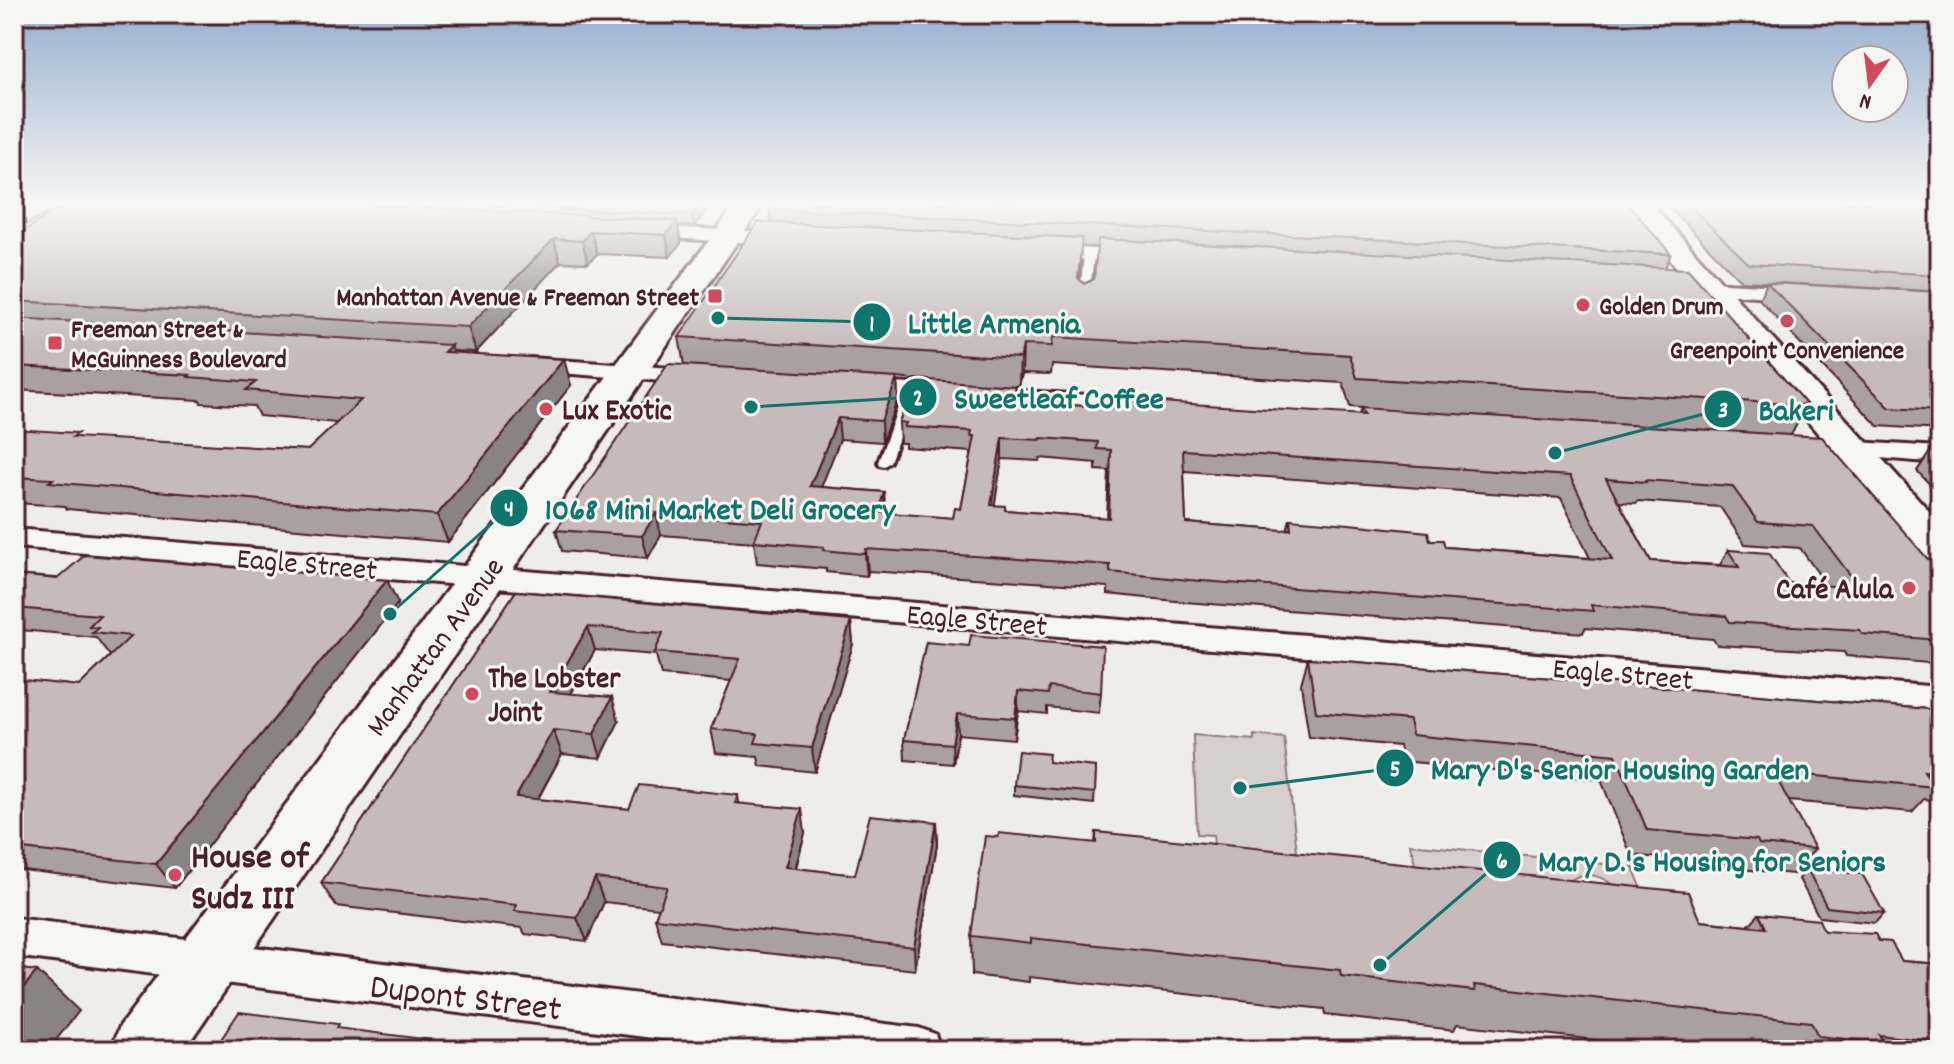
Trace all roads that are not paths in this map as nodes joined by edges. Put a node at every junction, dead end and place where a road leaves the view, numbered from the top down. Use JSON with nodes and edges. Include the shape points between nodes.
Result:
{"nodes":[{"id":1,"x":716,"y":253,"type":"edge"},
{"id":2,"x":1040,"y":253,"type":"edge"},
{"id":3,"x":1678,"y":253,"type":"edge"},
{"id":4,"x":1089,"y":255,"type":"junction"},
{"id":5,"x":1153,"y":258,"type":"edge"},
{"id":6,"x":1661,"y":286,"type":"edge"},
{"id":7,"x":1709,"y":288,"type":"junction"},
{"id":8,"x":1818,"y":294,"type":"edge"},
{"id":9,"x":1084,"y":305,"type":"edge"},
{"id":10,"x":513,"y":364,"type":"edge"},
{"id":11,"x":630,"y":372,"type":"junction"},
{"id":12,"x":731,"y":379,"type":"edge"},
{"id":13,"x":836,"y":386,"type":"edge"},
{"id":14,"x":910,"y":391,"type":"junction"},
{"id":15,"x":1181,"y":408,"type":"edge"},
{"id":16,"x":1811,"y":448,"type":"edge"},
{"id":17,"x":1852,"y":450,"type":"junction"},
{"id":18,"x":1940,"y":455,"type":"edge"},
{"id":19,"x":884,"y":462,"type":"dead end"},
{"id":20,"x":14,"y":538,"type":"edge"},
{"id":21,"x":1940,"y":549,"type":"edge"},
{"id":22,"x":482,"y":578,"type":"junction"},
{"id":23,"x":1940,"y":699,"type":"edge"},
{"id":24,"x":14,"y":937,"type":"edge"},
{"id":25,"x":207,"y":962,"type":"junction"},
{"id":26,"x":144,"y":1050,"type":"edge"},
{"id":27,"x":919,"y":1050,"type":"edge"}],
"edges":[{"from":1,"to":11,"type":"street","name":"Manhattan Avenue"},
{"from":2,"to":4,"type":"street"},
{"from":3,"to":7,"type":"street"},
{"from":4,"to":5,"type":"street"},
{"from":4,"to":9,"type":"lane"},
{"from":6,"to":7,"type":"street"},
{"from":7,"to":8,"type":"street"},
{"from":7,"to":17,"type":"street"},
{"from":10,"to":11,"type":"street"},
{"from":11,"to":12,"type":"street"},
{"from":11,"to":22,"type":"street","name":"Manhattan Avenue"},
{"from":13,"to":14,"type":"street"},
{"from":14,"to":15,"type":"street"},
{"from":14,"to":19,"type":"lane"},
{"from":16,"to":17,"type":"street"},
{"from":17,"to":18,"type":"street"},
{"from":17,"to":21,"type":"street"},
{"from":20,"to":22,"type":"street","name":"Eagle Street"},
{"from":22,"to":23,"type":"street","name":"Eagle Street"},
{"from":22,"to":25,"type":"street","name":"Manhattan Avenue"},
{"from":24,"to":25,"type":"street","name":"Dupont Street"},
{"from":25,"to":26,"type":"street","name":"Manhattan Avenue"},
{"from":25,"to":27,"type":"street","name":"Dupont Street"}]}
